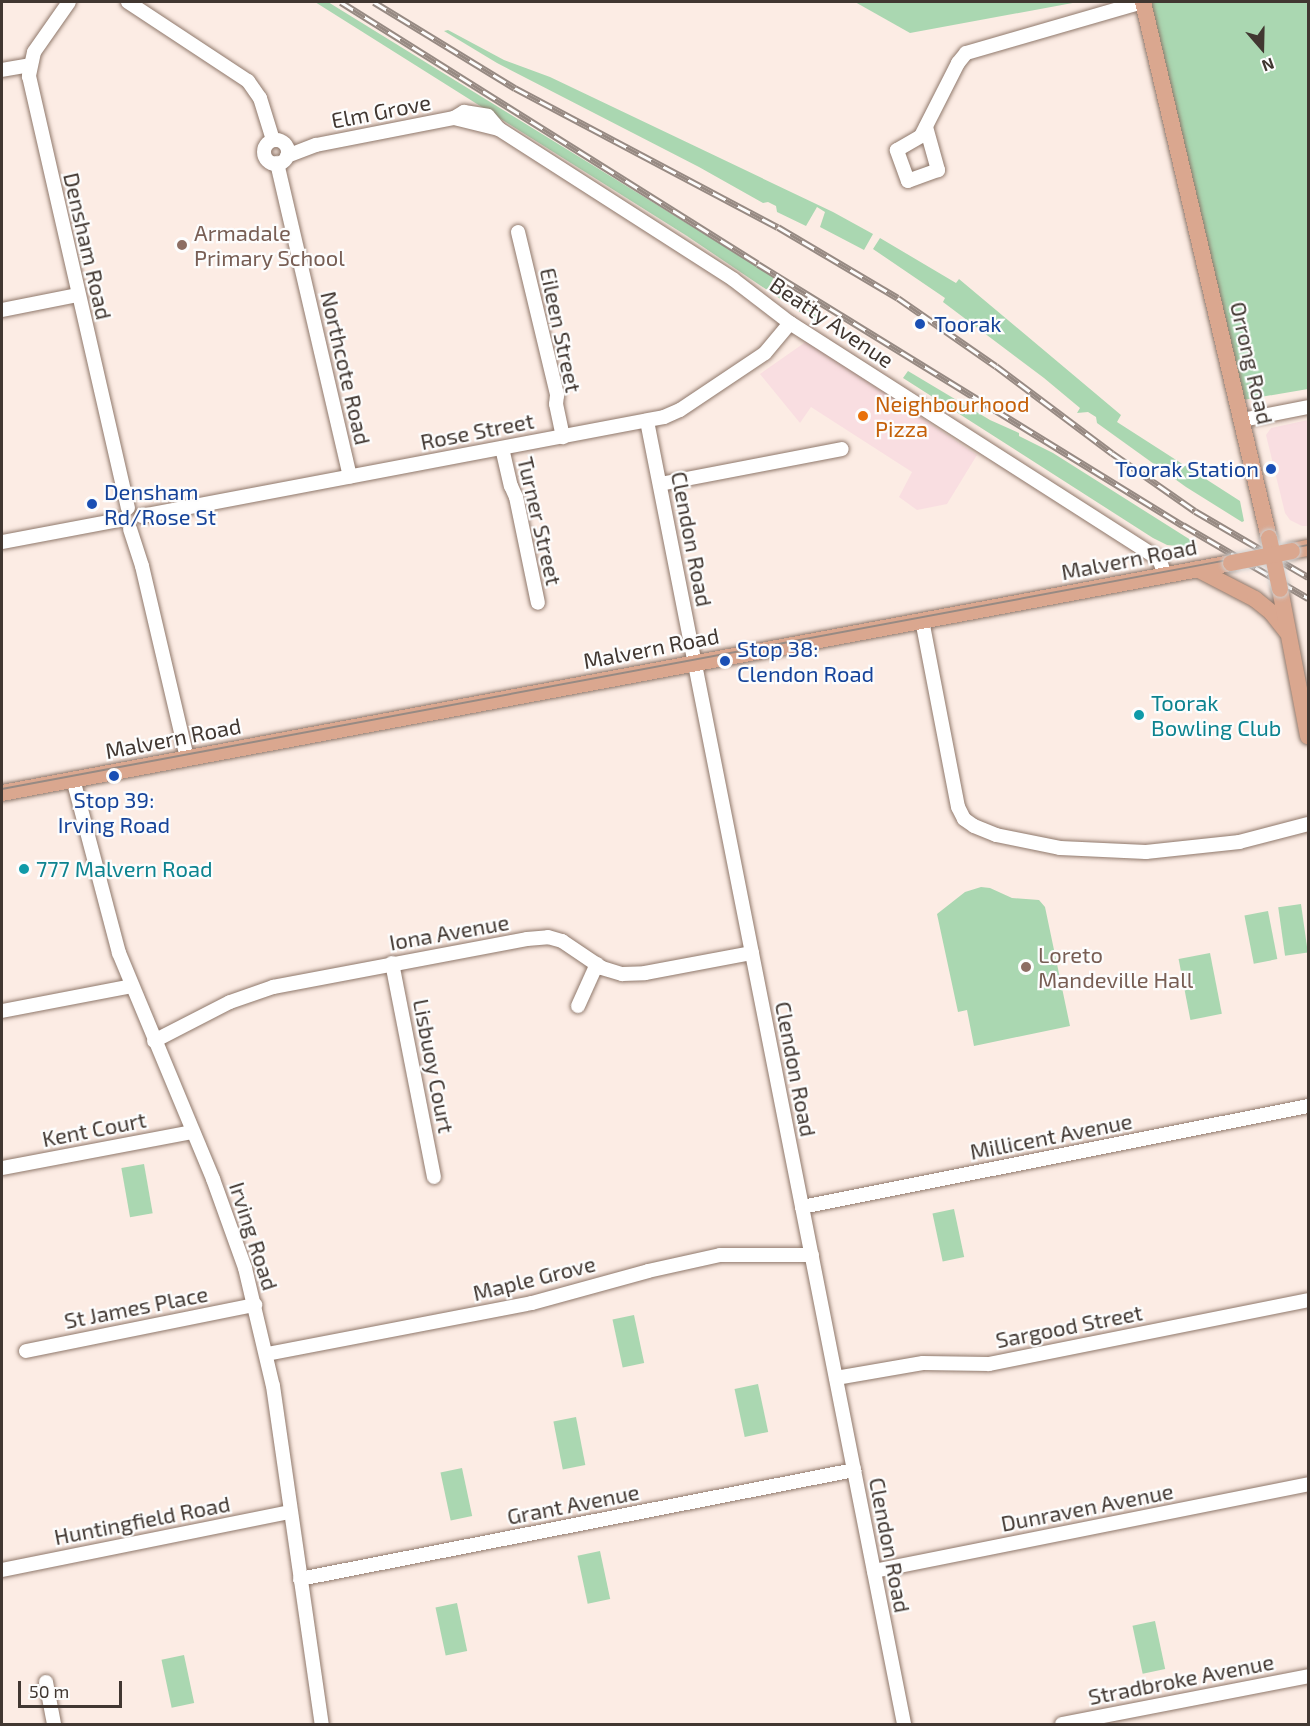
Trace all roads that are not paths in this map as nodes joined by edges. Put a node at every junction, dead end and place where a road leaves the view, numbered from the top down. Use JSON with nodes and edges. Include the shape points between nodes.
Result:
{"nodes":[{"id":1,"x":69,"y":2,"type":"edge"},
{"id":2,"x":128,"y":2,"type":"edge"},
{"id":3,"x":1143,"y":2,"type":"edge"},
{"id":4,"x":29,"y":65,"type":"junction"},
{"id":5,"x":2,"y":70,"type":"edge"},
{"id":6,"x":478,"y":118,"type":"joint"},
{"id":7,"x":922,"y":142,"type":"dead end"},
{"id":8,"x":281,"y":151,"type":"junction"},
{"id":9,"x":518,"y":232,"type":"dead end"},
{"id":10,"x":78,"y":295,"type":"junction"},
{"id":11,"x":2,"y":310,"type":"edge"},
{"id":12,"x":790,"y":323,"type":"junction"},
{"id":13,"x":1308,"y":407,"type":"edge"},
{"id":14,"x":1242,"y":420,"type":"junction"},
{"id":15,"x":647,"y":421,"type":"junction"},
{"id":16,"x":563,"y":437,"type":"junction"},
{"id":17,"x":502,"y":448,"type":"junction"},
{"id":18,"x":842,"y":449,"type":"dead end"},
{"id":19,"x":350,"y":477,"type":"junction"},
{"id":20,"x":660,"y":484,"type":"junction"},
{"id":21,"x":128,"y":508,"type":"junction"},
{"id":22,"x":142,"y":516,"type":"junction"},
{"id":23,"x":118,"y":520,"type":"junction"},
{"id":24,"x":130,"y":529,"type":"junction"},
{"id":25,"x":2,"y":543,"type":"edge"},
{"id":26,"x":1271,"y":547,"type":"junction"},
{"id":27,"x":1300,"y":550,"type":"edge"},
{"id":28,"x":1197,"y":569,"type":"junction"},
{"id":29,"x":1166,"y":575,"type":"junction"},
{"id":30,"x":538,"y":603,"type":"dead end"},
{"id":31,"x":922,"y":620,"type":"junction"},
{"id":32,"x":1289,"y":635,"type":"junction"},
{"id":33,"x":695,"y":663,"type":"junction"},
{"id":34,"x":1308,"y":736,"type":"edge"},
{"id":35,"x":187,"y":758,"type":"junction"},
{"id":36,"x":73,"y":779,"type":"junction"},
{"id":37,"x":2,"y":793,"type":"edge"},
{"id":38,"x":1308,"y":824,"type":"edge"},
{"id":39,"x":752,"y":953,"type":"junction"},
{"id":40,"x":392,"y":963,"type":"junction"},
{"id":41,"x":597,"y":964,"type":"junction"},
{"id":42,"x":132,"y":986,"type":"junction"},
{"id":43,"x":578,"y":1006,"type":"dead end"},
{"id":44,"x":2,"y":1011,"type":"edge"},
{"id":45,"x":154,"y":1041,"type":"junction"},
{"id":46,"x":1308,"y":1106,"type":"edge"},
{"id":47,"x":193,"y":1132,"type":"junction"},
{"id":48,"x":2,"y":1168,"type":"edge"},
{"id":49,"x":434,"y":1177,"type":"dead end"},
{"id":50,"x":802,"y":1207,"type":"junction"},
{"id":51,"x":812,"y":1254,"type":"junction"},
{"id":52,"x":1308,"y":1300,"type":"edge"},
{"id":53,"x":255,"y":1305,"type":"junction"},
{"id":54,"x":26,"y":1351,"type":"dead end"},
{"id":55,"x":267,"y":1354,"type":"junction"},
{"id":56,"x":836,"y":1378,"type":"junction"},
{"id":57,"x":854,"y":1470,"type":"junction"},
{"id":58,"x":1308,"y":1484,"type":"edge"},
{"id":59,"x":290,"y":1512,"type":"junction"},
{"id":60,"x":2,"y":1570,"type":"edge"},
{"id":61,"x":874,"y":1571,"type":"junction"},
{"id":62,"x":300,"y":1579,"type":"junction"},
{"id":63,"x":1308,"y":1676,"type":"edge"},
{"id":64,"x":46,"y":1682,"type":"dead end"},
{"id":65,"x":54,"y":1725,"type":"edge"},
{"id":66,"x":322,"y":1725,"type":"edge"},
{"id":67,"x":904,"y":1725,"type":"edge"},
{"id":68,"x":1062,"y":1725,"type":"edge"}],
"edges":[{"from":1,"to":4,"type":"street","via":[[40,42]]},
{"from":2,"to":8,"type":"street","name":"Northcote Road","via":[[248,81],[260,98]]},
{"from":3,"to":7,"type":"street","via":[[969,51],[958,63]]},
{"from":3,"to":14,"type":"main road","name":"Orrong Road"},
{"from":4,"to":5,"type":"street"},
{"from":4,"to":10,"type":"street","name":"Densham Road","via":[[34,105]]},
{"from":6,"to":8,"type":"street","name":"Elm Grove","via":[[454,118]]},
{"from":6,"to":12,"type":"street","name":"Beatty Avenue","via":[[494,120],[499,129],[734,280]]},
{"from":8,"to":19,"type":"street","name":"Northcote Road"},
{"from":9,"to":16,"type":"street","name":"Eileen Street"},
{"from":10,"to":11,"type":"street"},
{"from":10,"to":21,"type":"street","name":"Densham Road"},
{"from":12,"to":15,"type":"street","name":"Rose Street","via":[[776,343],[758,358],[680,410]]},
{"from":12,"to":29,"type":"street","name":"Beatty Avenue","via":[[1159,559]]},
{"from":13,"to":14,"type":"street"},
{"from":14,"to":26,"type":"main road","name":"Orrong Road"},
{"from":15,"to":16,"type":"street","name":"Rose Street"},
{"from":15,"to":20,"type":"street","name":"Clendon Road"},
{"from":16,"to":17,"type":"street","name":"Rose Street"},
{"from":17,"to":19,"type":"street","name":"Rose Street"},
{"from":17,"to":30,"type":"street","name":"Turner Street"},
{"from":18,"to":20,"type":"street"},
{"from":19,"to":22,"type":"street","name":"Rose Street"},
{"from":20,"to":33,"type":"street","name":"Clendon Road"},
{"from":21,"to":22,"type":"street","via":[[137,509]]},
{"from":21,"to":23,"type":"street","via":[[120,512]]},
{"from":22,"to":24,"type":"street","via":[[140,524]]},
{"from":23,"to":24,"type":"street"},
{"from":23,"to":25,"type":"street"},
{"from":24,"to":35,"type":"street"},
{"from":26,"to":27,"type":"main road","name":"Malvern Road","bridge":true},
{"from":26,"to":28,"type":"main road","name":"Malvern Road","bridge":true,"via":[[1231,563]]},
{"from":26,"to":32,"type":"main road","name":"Orrong Road","bridge":true},
{"from":28,"to":29,"type":"main road","name":"Malvern Road"},
{"from":28,"to":32,"type":"main road","via":[[1255,599]]},
{"from":29,"to":31,"type":"main road","name":"Malvern Road"},
{"from":31,"to":33,"type":"main road","name":"Malvern Road"},
{"from":31,"to":38,"type":"street","via":[[958,807],[964,819],[974,826],[996,835],[1060,848],[1146,852],[1239,842]]},
{"from":32,"to":34,"type":"main road","name":"Orrong Road"},
{"from":33,"to":35,"type":"main road","name":"Malvern Road"},
{"from":33,"to":39,"type":"street","name":"Clendon Road"},
{"from":35,"to":36,"type":"main road","name":"Malvern Road"},
{"from":36,"to":37,"type":"main road","name":"Malvern Road"},
{"from":36,"to":42,"type":"street","name":"Irving Road","via":[[108,919]]},
{"from":39,"to":41,"type":"street","name":"Iona Avenue","via":[[637,974],[614,972]]},
{"from":39,"to":50,"type":"street","name":"Clendon Road"},
{"from":40,"to":41,"type":"street","name":"Iona Avenue","via":[[548,937],[571,945]]},
{"from":40,"to":45,"type":"street","name":"Iona Avenue","via":[[273,987],[230,1002]]},
{"from":40,"to":49,"type":"street","name":"Lisbuoy Court"},
{"from":41,"to":43,"type":"street"},
{"from":42,"to":44,"type":"street"},
{"from":42,"to":45,"type":"street","name":"Irving Road"},
{"from":45,"to":47,"type":"street","name":"Irving Road"},
{"from":46,"to":50,"type":"street","name":"Millicent Avenue"},
{"from":47,"to":48,"type":"street","name":"Kent Court"},
{"from":47,"to":53,"type":"street","name":"Irving Road","via":[[231,1228]]},
{"from":50,"to":51,"type":"street","name":"Clendon Road"},
{"from":51,"to":55,"type":"street","name":"Maple Grove","via":[[720,1256],[648,1270],[532,1303]]},
{"from":51,"to":56,"type":"street","name":"Clendon Road"},
{"from":52,"to":56,"type":"street","name":"Sargood Street","via":[[989,1364],[923,1363]]},
{"from":53,"to":54,"type":"street","name":"St James Place"},
{"from":53,"to":55,"type":"street","name":"Irving Road"},
{"from":55,"to":59,"type":"street","name":"Irving Road"},
{"from":56,"to":57,"type":"street","name":"Clendon Road"},
{"from":57,"to":61,"type":"street","name":"Clendon Road"},
{"from":57,"to":62,"type":"street","name":"Grant Avenue"},
{"from":58,"to":61,"type":"street","name":"Dunraven Avenue"},
{"from":59,"to":60,"type":"street","name":"Huntingfield Road"},
{"from":59,"to":62,"type":"street","name":"Irving Road"},
{"from":61,"to":67,"type":"street","name":"Clendon Road"},
{"from":62,"to":66,"type":"street","name":"Irving Road"},
{"from":63,"to":68,"type":"street","name":"Stradbroke Avenue"},
{"from":64,"to":65,"type":"street"}]}
